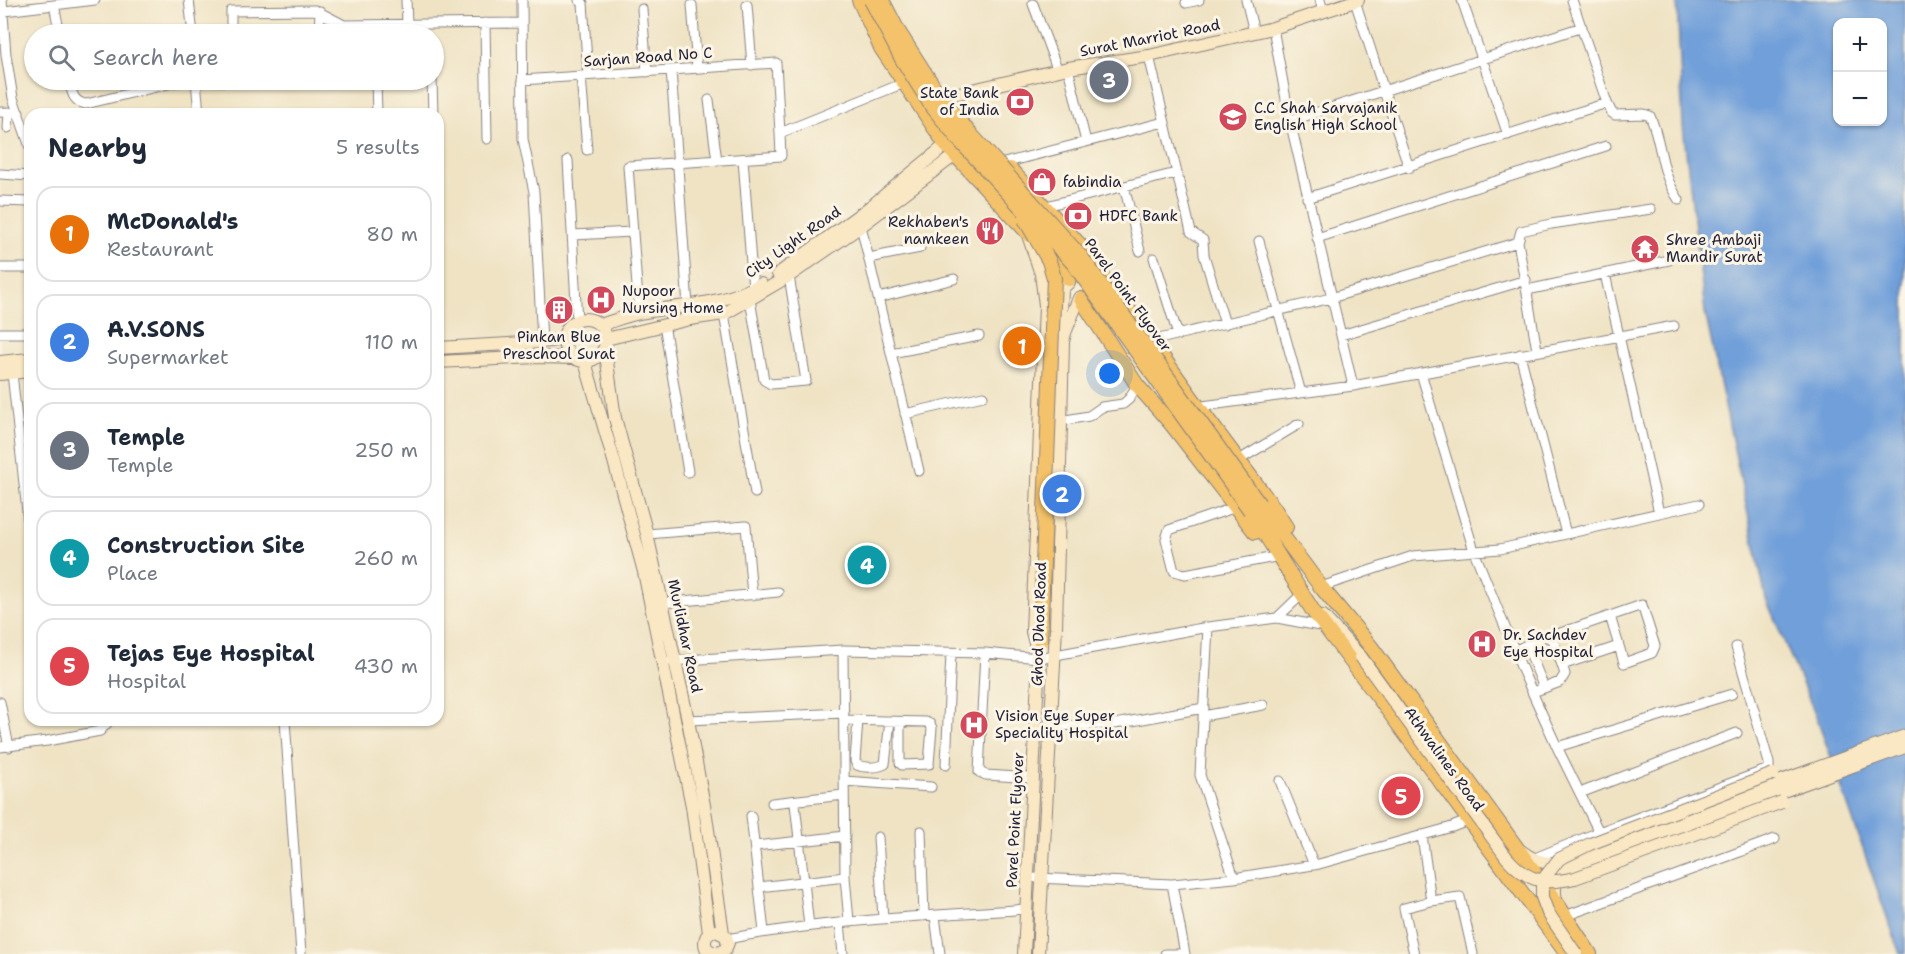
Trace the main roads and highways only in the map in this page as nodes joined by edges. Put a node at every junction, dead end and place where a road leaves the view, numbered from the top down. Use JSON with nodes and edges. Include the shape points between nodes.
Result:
{"nodes":[{"id":1,"x":859,"y":0,"type":"edge"},
{"id":2,"x":871,"y":0,"type":"edge"},
{"id":3,"x":882,"y":0,"type":"edge"},
{"id":4,"x":888,"y":0,"type":"edge"},
{"id":5,"x":1357,"y":0,"type":"edge"},
{"id":6,"x":1321,"y":6,"type":"edge"},
{"id":7,"x":946,"y":96,"type":"junction"},
{"id":8,"x":975,"y":130,"type":"junction"},
{"id":9,"x":951,"y":150,"type":"junction"},
{"id":10,"x":1013,"y":198,"type":"junction"},
{"id":11,"x":1042,"y":202,"type":"junction"},
{"id":12,"x":1026,"y":229,"type":"junction"},
{"id":13,"x":1094,"y":265,"type":"junction"},
{"id":14,"x":1105,"y":280,"type":"junction"},
{"id":15,"x":1069,"y":281,"type":"junction"},
{"id":16,"x":750,"y":294,"type":"junction"},
{"id":17,"x":1080,"y":298,"type":"junction"},
{"id":18,"x":600,"y":325,"type":"junction"},
{"id":19,"x":1064,"y":336,"type":"junction"},
{"id":20,"x":564,"y":339,"type":"junction"},
{"id":21,"x":606,"y":344,"type":"junction"},
{"id":22,"x":444,"y":348,"type":"edge"},
{"id":23,"x":24,"y":360,"type":"edge"},
{"id":24,"x":579,"y":360,"type":"junction"},
{"id":25,"x":0,"y":362,"type":"edge"},
{"id":26,"x":444,"y":362,"type":"edge"},
{"id":27,"x":24,"y":372,"type":"edge"},
{"id":28,"x":6,"y":373,"type":"edge"},
{"id":29,"x":1254,"y":507,"type":"junction"},
{"id":30,"x":1300,"y":559,"type":"junction"},
{"id":31,"x":1321,"y":587,"type":"joint"},
{"id":32,"x":1299,"y":588,"type":"junction"},
{"id":33,"x":1310,"y":607,"type":"junction"},
{"id":34,"x":1039,"y":651,"type":"junction"},
{"id":35,"x":1905,"y":736,"type":"edge"},
{"id":36,"x":1905,"y":747,"type":"edge"},
{"id":37,"x":1804,"y":778,"type":"junction"},
{"id":38,"x":1530,"y":861,"type":"junction"},
{"id":39,"x":1035,"y":878,"type":"junction"},
{"id":40,"x":1556,"y":902,"type":"junction"},
{"id":41,"x":709,"y":933,"type":"junction"},
{"id":42,"x":720,"y":949,"type":"edge"},
{"id":43,"x":1024,"y":954,"type":"edge"},
{"id":44,"x":1038,"y":954,"type":"edge"},
{"id":45,"x":1567,"y":954,"type":"edge"},
{"id":46,"x":1576,"y":954,"type":"edge"},
{"id":47,"x":1590,"y":954,"type":"edge"}],
"edges":[{"from":1,"to":9,"type":"main road","via":[[881,48]]},
{"from":2,"to":10,"type":"main road","name":"Parel Point Flyover","bridge":true,"via":[[931,105]]},
{"from":3,"to":29,"type":"main road","name":"Parel Point Flyover","bridge":true,"via":[[939,95],[1082,258]]},
{"from":4,"to":7,"type":"main road"},
{"from":5,"to":6,"type":"main road","name":"Surat Marriot Road"},
{"from":6,"to":7,"type":"main road","name":"Surat Marriot Road","via":[[1273,28]]},
{"from":7,"to":8,"type":"main road"},
{"from":8,"to":9,"type":"main road"},
{"from":8,"to":11,"type":"main road"},
{"from":9,"to":12,"type":"main road"},
{"from":9,"to":16,"type":"main road","name":"City Light Road"},
{"from":9,"to":16,"type":"main road","via":[[861,226],[789,276]]},
{"from":10,"to":29,"type":"main road","name":"Parel Point Flyover","bridge":true,"via":[[1073,263]]},
{"from":10,"to":34,"type":"main road","bridge":true,"via":[[1049,261],[1054,278]]},
{"from":11,"to":12,"type":"main road"},
{"from":11,"to":13,"type":"main road"},
{"from":12,"to":15,"type":"main road"},
{"from":12,"to":34,"type":"main road","name":"Ghod Dhod Road","via":[[1044,284],[1046,305],[1032,632]]},
{"from":13,"to":14,"type":"main road"},
{"from":13,"to":15,"type":"main road","via":[[1079,265]]},
{"from":14,"to":17,"type":"main road","via":[[1098,296]]},
{"from":14,"to":30,"type":"main road","via":[[1274,508],[1299,550]]},
{"from":15,"to":17,"type":"main road"},
{"from":15,"to":19,"type":"main road","via":[[1062,289]]},
{"from":16,"to":18,"type":"main road","name":"City Light Road","via":[[639,313]]},
{"from":16,"to":21,"type":"main road","via":[[724,314],[663,324]]},
{"from":17,"to":19,"type":"main road","name":"Ghod Dhod Road"},
{"from":17,"to":32,"type":"main road","via":[[1137,385]]},
{"from":18,"to":20,"type":"main road","name":"City Light Road","via":[[589,319],[577,321],[568,328]]},
{"from":18,"to":21,"type":"main road","via":[[606,334]]},
{"from":19,"to":39,"type":"main road","name":"Ghod Dhod Road","via":[[1056,628]]},
{"from":20,"to":22,"type":"main road"},
{"from":20,"to":24,"type":"main road","via":[[566,350]]},
{"from":21,"to":24,"type":"main road","via":[[597,358]]},
{"from":21,"to":42,"type":"main road","name":"Murlidhar Road","via":[[615,418],[647,534],[688,720],[706,816]]},
{"from":23,"to":25,"type":"main road"},
{"from":24,"to":26,"type":"main road","via":[[538,357]]},
{"from":24,"to":41,"type":"main road","name":"Murlidhar Road","via":[[614,461],[644,572],[692,806]]},
{"from":27,"to":28,"type":"main road"},
{"from":29,"to":30,"type":"main road","name":"Parel Point Flyover"},
{"from":29,"to":32,"type":"main road","name":"Parel Point Flyover"},
{"from":30,"to":31,"type":"main road","name":"Parel Point Flyover"},
{"from":31,"to":38,"type":"main road","name":"Athwalines Road","via":[[1372,648]]},
{"from":32,"to":33,"type":"main road","name":"Athwalines Road"},
{"from":33,"to":37,"type":"main road","bridge":true,"via":[[1318,610],[1361,657],[1507,858],[1538,881],[1575,878],[1782,802]]},
{"from":33,"to":45,"type":"main road","name":"Athwalines Road"},
{"from":34,"to":39,"type":"main road","name":"Parel Point Flyover"},
{"from":35,"to":37,"type":"main road"},
{"from":36,"to":37,"type":"main road"},
{"from":37,"to":38,"type":"main road","via":[[1556,863]]},
{"from":37,"to":40,"type":"main road","via":[[1573,867],[1555,882]]},
{"from":37,"to":46,"type":"main road","bridge":true,"via":[[1773,774],[1559,859],[1545,877],[1542,897],[1548,913]]},
{"from":38,"to":40,"type":"main road","name":"Athwalines Road"},
{"from":39,"to":43,"type":"main road","name":"Parel Point Flyover","via":[[1027,909]]},
{"from":39,"to":44,"type":"main road","name":"Ghod Dhod Road"},
{"from":40,"to":47,"type":"main road","name":"Athwalines Road"},
{"from":41,"to":42,"type":"main road","via":[[716,931]]},
{"from":41,"to":42,"type":"main road","name":"Murlidhar Road","via":[[705,944]]}]}
